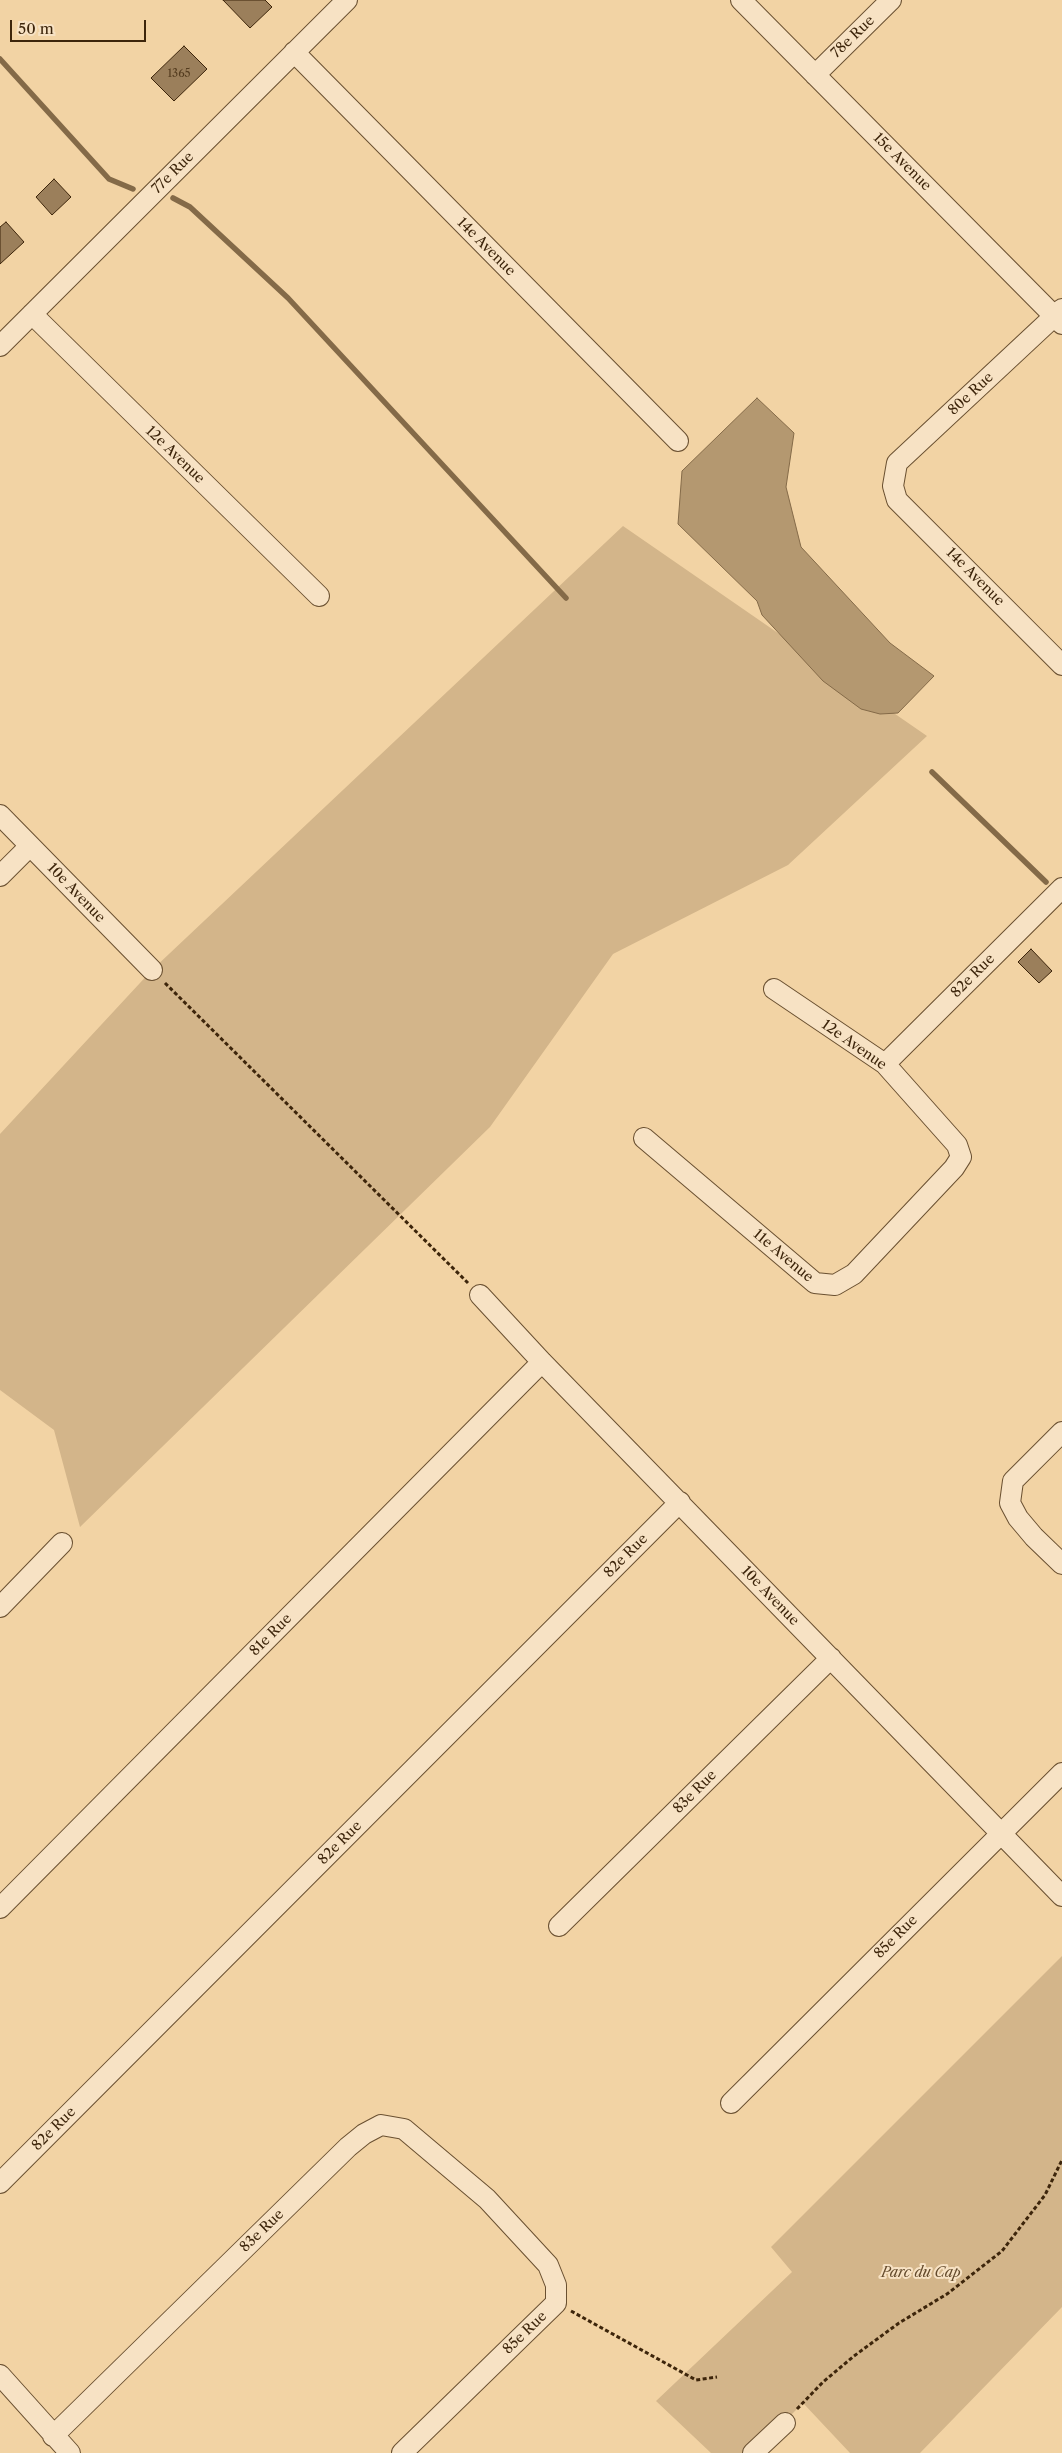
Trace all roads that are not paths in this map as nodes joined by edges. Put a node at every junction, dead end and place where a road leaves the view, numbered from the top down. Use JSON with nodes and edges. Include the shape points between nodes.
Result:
{"nodes":[{"id":1,"x":347,"y":0,"type":"edge"},
{"id":2,"x":740,"y":0,"type":"edge"},
{"id":3,"x":891,"y":0,"type":"edge"},
{"id":4,"x":294,"y":52,"type":"junction"},
{"id":5,"x":815,"y":75,"type":"junction"},
{"id":6,"x":32,"y":314,"type":"junction"},
{"id":7,"x":1060,"y":317,"type":"edge"},
{"id":8,"x":0,"y":346,"type":"edge"},
{"id":9,"x":678,"y":441,"type":"dead end"},
{"id":10,"x":893,"y":486,"type":"joint"},
{"id":11,"x":319,"y":596,"type":"dead end"},
{"id":12,"x":1062,"y":666,"type":"edge"},
{"id":13,"x":0,"y":815,"type":"edge"},
{"id":14,"x":30,"y":846,"type":"junction"},
{"id":15,"x":0,"y":876,"type":"edge"},
{"id":16,"x":1062,"y":888,"type":"edge"},
{"id":17,"x":152,"y":970,"type":"road end"},
{"id":18,"x":774,"y":989,"type":"dead end"},
{"id":19,"x":885,"y":1064,"type":"junction"},
{"id":20,"x":644,"y":1138,"type":"dead end"},
{"id":21,"x":961,"y":1157,"type":"joint"},
{"id":22,"x":480,"y":1295,"type":"road end"},
{"id":23,"x":542,"y":1362,"type":"junction"},
{"id":24,"x":1062,"y":1432,"type":"edge"},
{"id":25,"x":680,"y":1502,"type":"junction"},
{"id":26,"x":62,"y":1544,"type":"dead end"},
{"id":27,"x":1062,"y":1564,"type":"edge"},
{"id":28,"x":0,"y":1607,"type":"edge"},
{"id":29,"x":831,"y":1658,"type":"junction"},
{"id":30,"x":1062,"y":1773,"type":"edge"},
{"id":31,"x":1000,"y":1833,"type":"junction"},
{"id":32,"x":1062,"y":1896,"type":"edge"},
{"id":33,"x":0,"y":1908,"type":"edge"},
{"id":34,"x":559,"y":1926,"type":"dead end"},
{"id":35,"x":731,"y":2102,"type":"dead end"},
{"id":36,"x":0,"y":2183,"type":"edge"},
{"id":37,"x":487,"y":2199,"type":"joint"},
{"id":38,"x":0,"y":2375,"type":"edge"},
{"id":39,"x":785,"y":2423,"type":"road end"},
{"id":40,"x":53,"y":2436,"type":"junction"},
{"id":41,"x":70,"y":2453,"type":"edge"},
{"id":42,"x":402,"y":2453,"type":"edge"},
{"id":43,"x":754,"y":2453,"type":"edge"}],
"edges":[{"from":1,"to":4,"type":"street","name":"77e Rue"},
{"from":2,"to":5,"type":"street","name":"15e Avenue"},
{"from":3,"to":5,"type":"street","name":"78e Rue"},
{"from":4,"to":6,"type":"street","name":"77e Rue"},
{"from":4,"to":9,"type":"street","name":"14e Avenue"},
{"from":5,"to":7,"type":"street","name":"15e Avenue"},
{"from":6,"to":8,"type":"street","name":"77e Rue"},
{"from":6,"to":11,"type":"street","name":"12e Avenue"},
{"from":7,"to":10,"type":"street","name":"80e Rue","via":[[897,463]]},
{"from":10,"to":12,"type":"street","name":"14e Avenue","via":[[897,500]]},
{"from":13,"to":14,"type":"street","name":"10e Avenue"},
{"from":14,"to":15,"type":"street"},
{"from":14,"to":17,"type":"street","name":"10e Avenue"},
{"from":16,"to":19,"type":"street","name":"82e Rue"},
{"from":18,"to":19,"type":"street","name":"12e Avenue"},
{"from":19,"to":21,"type":"street","name":"12e Avenue","via":[[957,1145]]},
{"from":20,"to":21,"type":"street","name":"11e Avenue","via":[[815,1283],[836,1285],[854,1274]]},
{"from":22,"to":23,"type":"street","name":"10e Avenue"},
{"from":23,"to":25,"type":"street","name":"10e Avenue"},
{"from":23,"to":33,"type":"street","name":"81e Rue"},
{"from":24,"to":27,"type":"street","via":[[1013,1481],[1010,1503],[1034,1537]]},
{"from":25,"to":29,"type":"street","name":"10e Avenue"},
{"from":25,"to":36,"type":"street","name":"82e Rue"},
{"from":26,"to":28,"type":"street"},
{"from":29,"to":31,"type":"street","name":"10e Avenue"},
{"from":29,"to":34,"type":"street","name":"83e Rue"},
{"from":30,"to":31,"type":"street","name":"85e Rue"},
{"from":31,"to":32,"type":"street","name":"10e Avenue"},
{"from":31,"to":35,"type":"street","name":"85e Rue"},
{"from":37,"to":40,"type":"street","name":"83e Rue","via":[[404,2129],[381,2125],[364,2134]]},
{"from":37,"to":42,"type":"street","name":"85e Rue","via":[[548,2265],[556,2285],[556,2303]]},
{"from":38,"to":40,"type":"street"},
{"from":39,"to":43,"type":"street"},
{"from":40,"to":41,"type":"street"}]}
